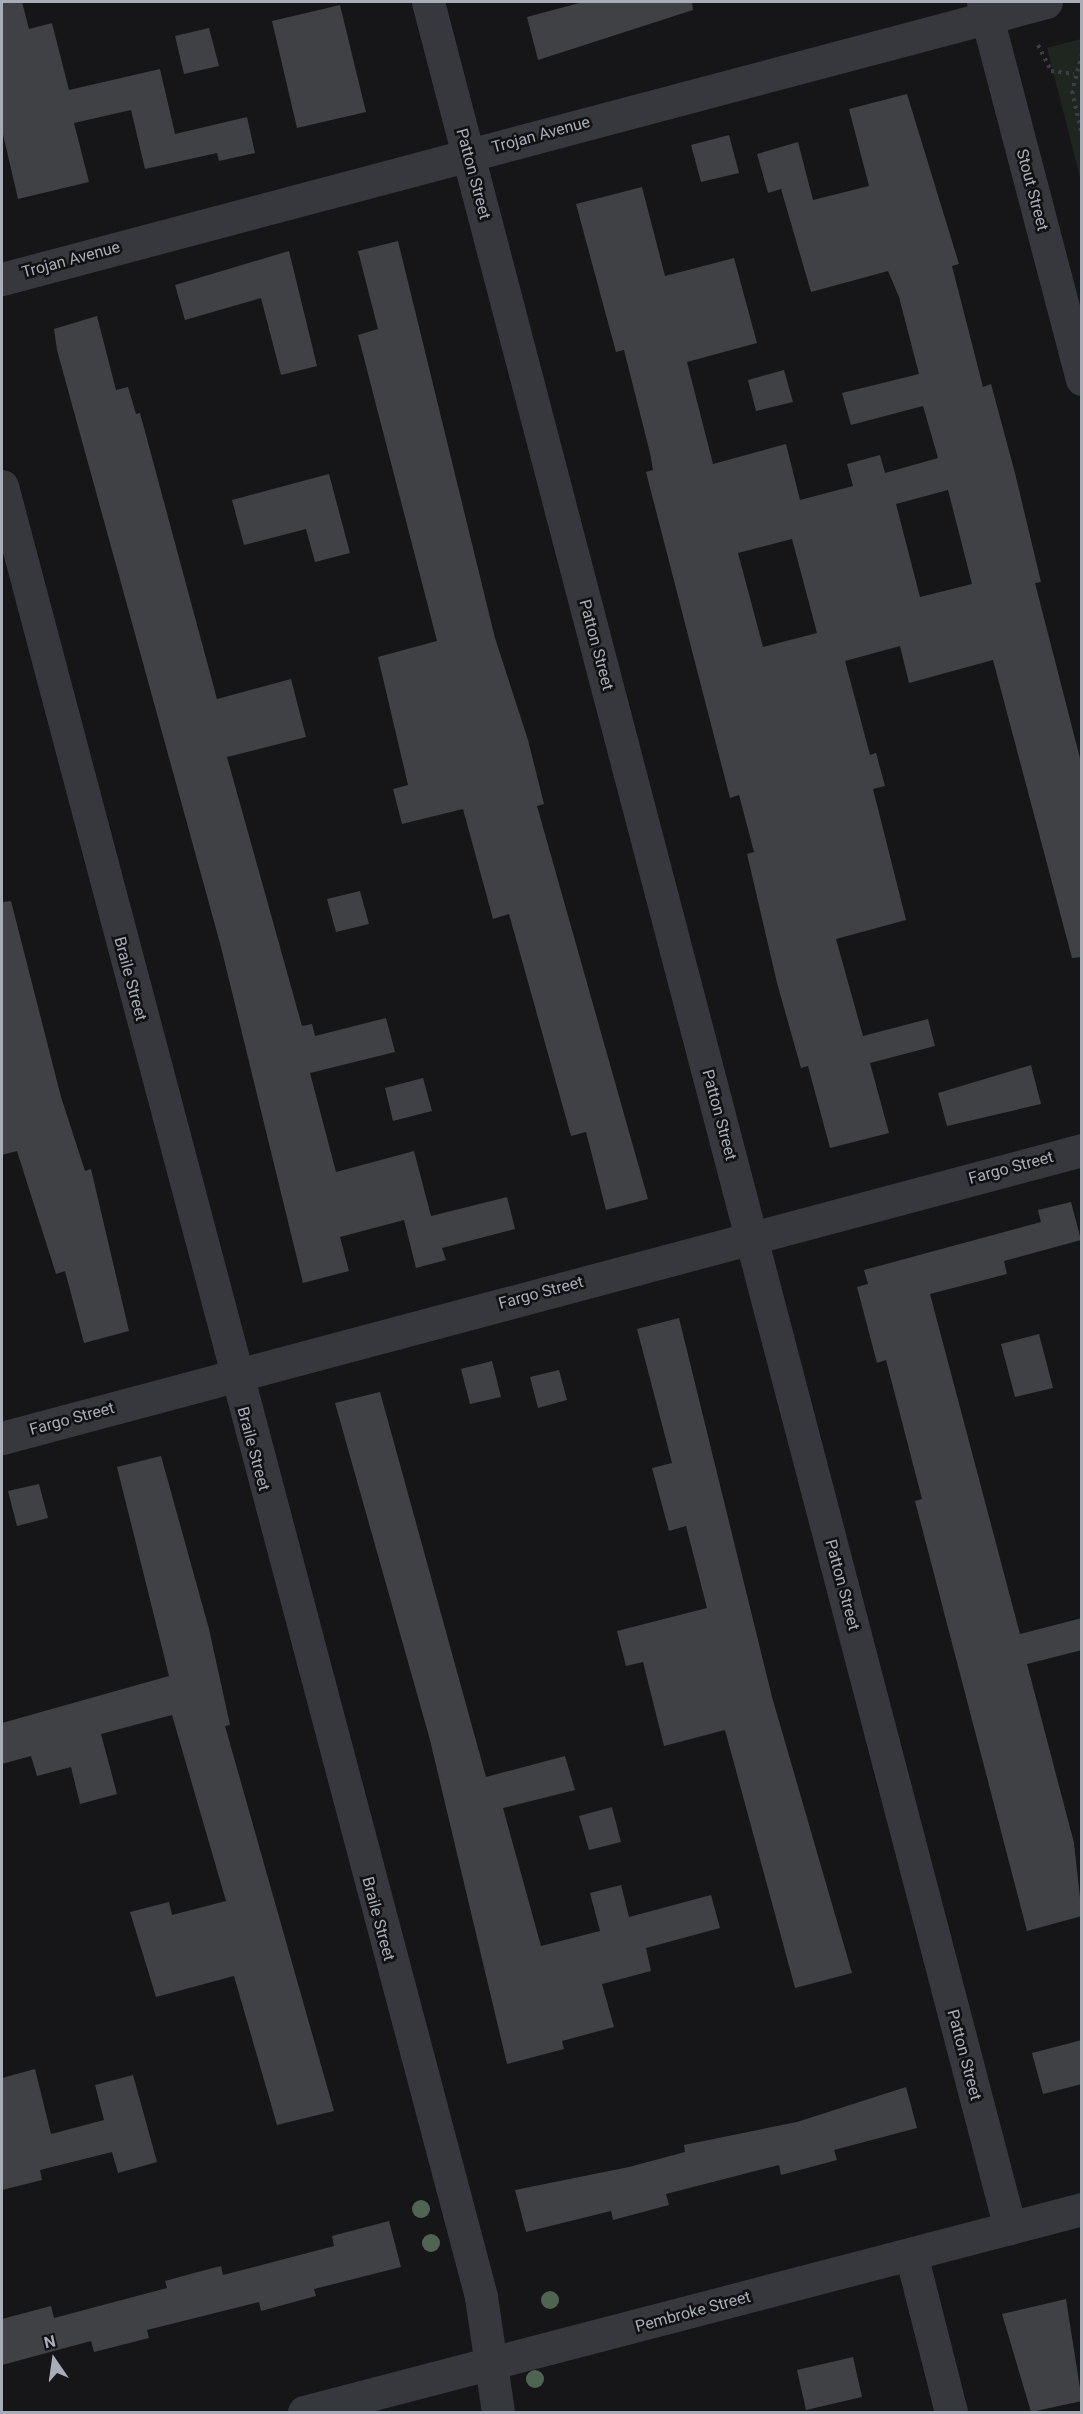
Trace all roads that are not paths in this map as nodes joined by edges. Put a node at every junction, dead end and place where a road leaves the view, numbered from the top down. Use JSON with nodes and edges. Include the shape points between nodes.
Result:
{"nodes":[{"id":1,"x":428,"y":2,"type":"edge"},
{"id":2,"x":1046,"y":2,"type":"edge"},
{"id":3,"x":985,"y":9,"type":"edge"},
{"id":4,"x":468,"y":155,"type":"junction"},
{"id":5,"x":2,"y":279,"type":"edge"},
{"id":6,"x":1082,"y":379,"type":"edge"},
{"id":7,"x":2,"y":486,"type":"edge"},
{"id":8,"x":1082,"y":1150,"type":"edge"},
{"id":9,"x":752,"y":1238,"type":"junction"},
{"id":10,"x":234,"y":1376,"type":"junction"},
{"id":11,"x":2,"y":1438,"type":"edge"},
{"id":12,"x":1082,"y":2209,"type":"edge"},
{"id":13,"x":1010,"y":2228,"type":"junction"},
{"id":14,"x":911,"y":2254,"type":"junction"},
{"id":15,"x":490,"y":2367,"type":"junction"},
{"id":16,"x":304,"y":2412,"type":"edge"},
{"id":17,"x":498,"y":2412,"type":"edge"},
{"id":18,"x":951,"y":2412,"type":"edge"}],
"edges":[{"from":1,"to":4,"type":"street","name":"Patton Street"},
{"from":2,"to":3,"type":"street","name":"Trojan Avenue"},
{"from":3,"to":4,"type":"street","name":"Trojan Avenue"},
{"from":3,"to":6,"type":"street","name":"Stout Street"},
{"from":4,"to":5,"type":"street","name":"Trojan Avenue"},
{"from":4,"to":9,"type":"street","name":"Patton Street"},
{"from":7,"to":10,"type":"street","name":"Braile Street"},
{"from":8,"to":9,"type":"street","name":"Fargo Street"},
{"from":9,"to":10,"type":"street","name":"Fargo Street"},
{"from":9,"to":13,"type":"street","name":"Patton Street"},
{"from":10,"to":11,"type":"street","name":"Fargo Street"},
{"from":10,"to":15,"type":"street","name":"Braile Street","via":[[481,2297]]},
{"from":12,"to":13,"type":"street","name":"Pembroke Street"},
{"from":13,"to":14,"type":"street","name":"Pembroke Street"},
{"from":14,"to":15,"type":"street","name":"Pembroke Street"},
{"from":14,"to":18,"type":"street"},
{"from":15,"to":16,"type":"street","name":"Pembroke Street"},
{"from":15,"to":17,"type":"street","name":"Braile Street"}]}
